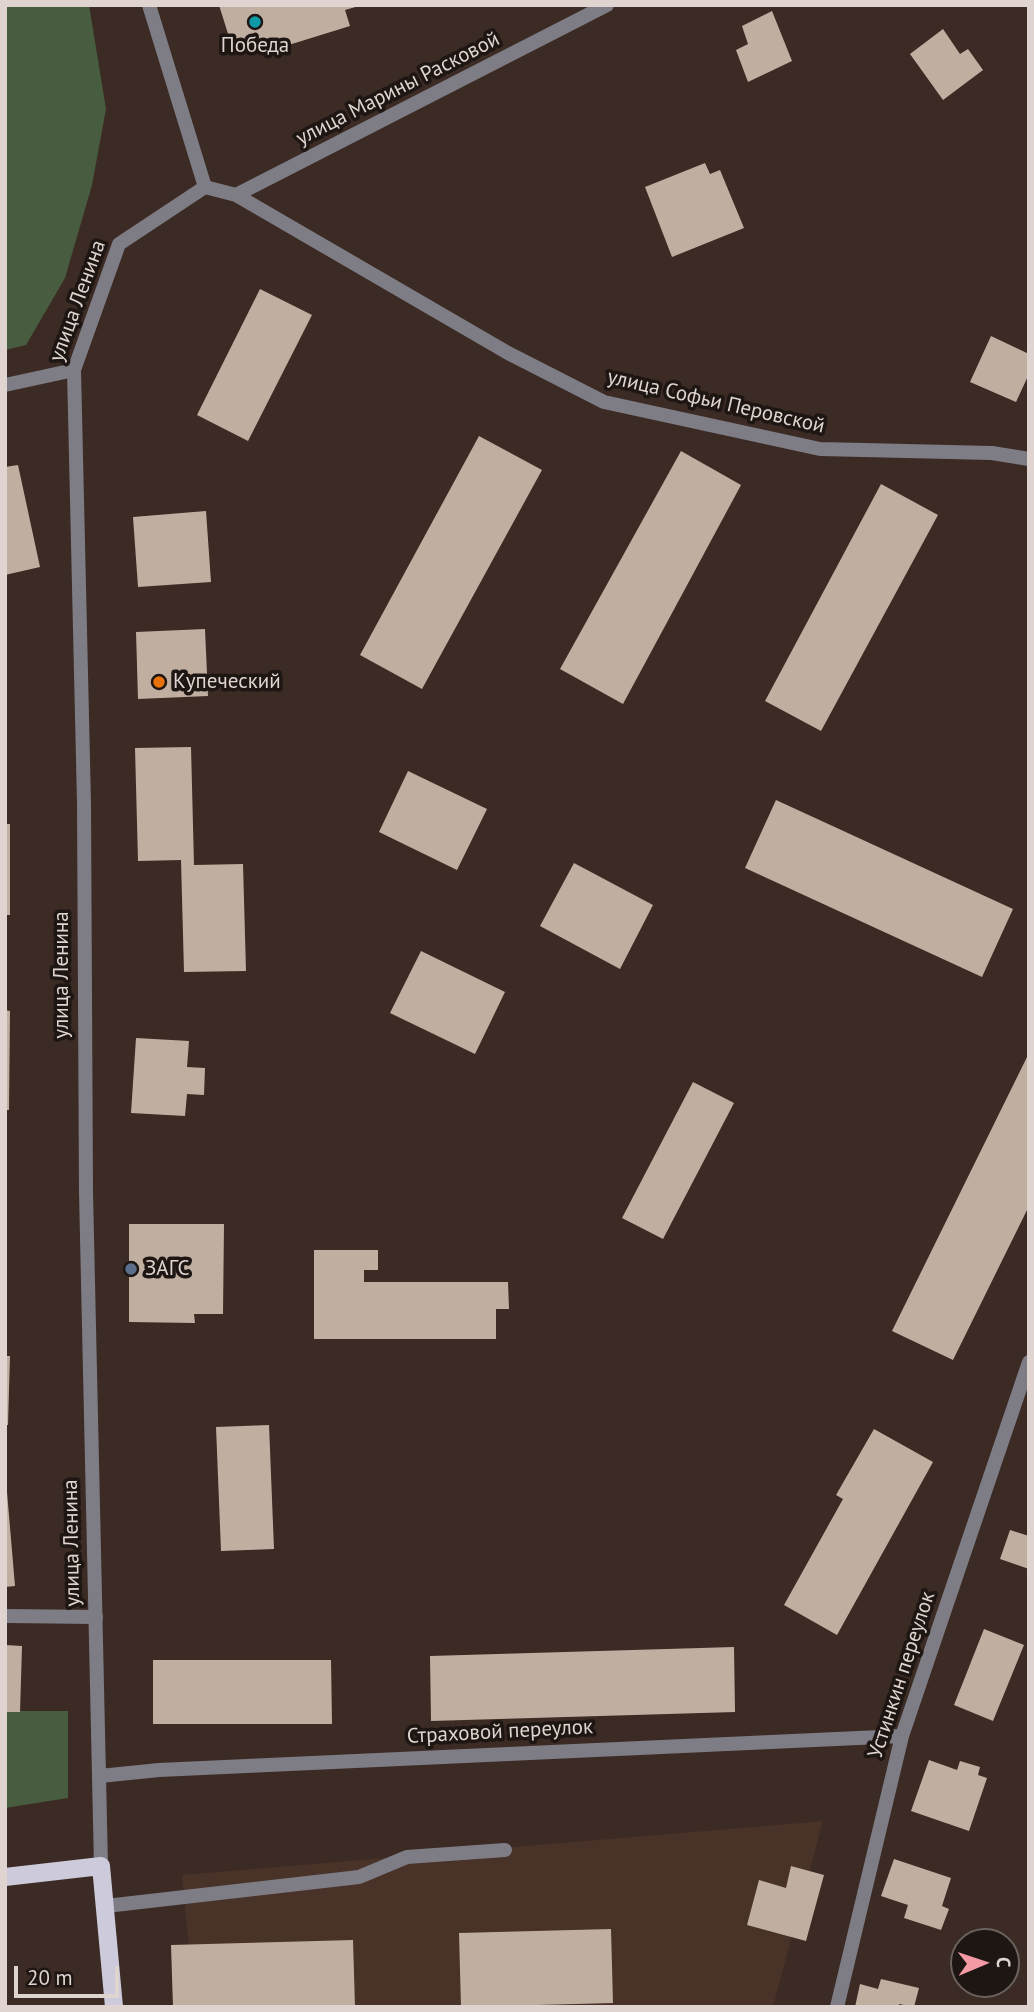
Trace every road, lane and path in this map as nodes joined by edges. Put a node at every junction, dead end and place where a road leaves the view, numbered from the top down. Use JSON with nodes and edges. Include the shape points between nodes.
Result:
{"nodes":[{"id":1,"x":149,"y":5,"type":"edge"},
{"id":2,"x":607,"y":5,"type":"edge"},
{"id":3,"x":205,"y":187,"type":"junction"},
{"id":4,"x":236,"y":195,"type":"junction"},
{"id":5,"x":74,"y":370,"type":"junction"},
{"id":6,"x":5,"y":385,"type":"edge"},
{"id":7,"x":1029,"y":459,"type":"edge"},
{"id":8,"x":1029,"y":1362,"type":"edge"},
{"id":9,"x":5,"y":1616,"type":"edge"},
{"id":10,"x":96,"y":1617,"type":"junction"},
{"id":11,"x":902,"y":1736,"type":"junction"},
{"id":12,"x":100,"y":1776,"type":"junction"},
{"id":13,"x":505,"y":1850,"type":"dead end"},
{"id":14,"x":102,"y":1866,"type":"junction"},
{"id":15,"x":5,"y":1877,"type":"edge"},
{"id":16,"x":106,"y":1906,"type":"junction"},
{"id":17,"x":114,"y":2007,"type":"edge"},
{"id":18,"x":837,"y":2007,"type":"edge"}],
"edges":[{"from":1,"to":3,"type":"street"},
{"from":2,"to":4,"type":"street","name":"улица Марины Расковой"},
{"from":3,"to":4,"type":"street"},
{"from":3,"to":5,"type":"street","name":"улица Ленина","via":[[119,244]]},
{"from":4,"to":7,"type":"street","name":"улица Софьи Перовской","via":[[508,354],[604,402],[820,449],[992,453]]},
{"from":5,"to":6,"type":"street"},
{"from":5,"to":10,"type":"street","name":"улица Ленина"},
{"from":8,"to":11,"type":"street","name":"Устинкин переулок"},
{"from":9,"to":10,"type":"street"},
{"from":10,"to":12,"type":"street","name":"улица Ленина"},
{"from":11,"to":12,"type":"street","name":"Страховой переулок"},
{"from":11,"to":18,"type":"street","name":"Устинкин переулок"},
{"from":12,"to":14,"type":"street","name":"улица Ленина"},
{"from":13,"to":16,"type":"street","via":[[407,1857],[359,1877]]},
{"from":14,"to":15,"type":"main road"},
{"from":14,"to":16,"type":"main road","name":"улица Ленина"},
{"from":16,"to":17,"type":"main road","name":"улица Ленина"}]}
